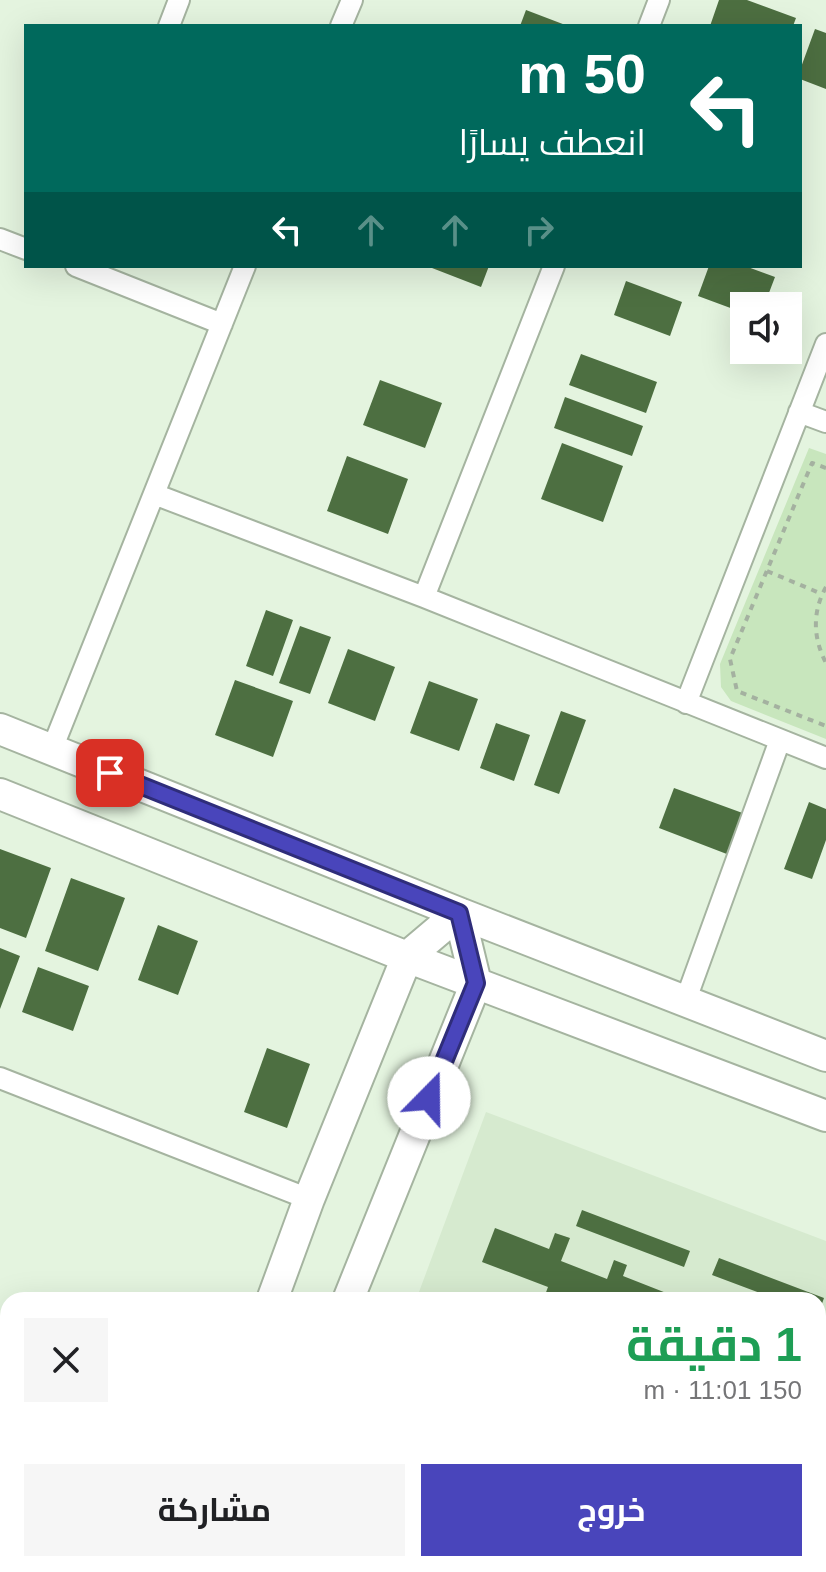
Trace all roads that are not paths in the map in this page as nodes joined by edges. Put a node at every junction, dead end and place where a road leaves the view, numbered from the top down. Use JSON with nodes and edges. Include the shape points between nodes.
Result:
{"nodes":[{"id":1,"x":179,"y":0,"type":"edge"},
{"id":2,"x":352,"y":0,"type":"edge"},
{"id":3,"x":659,"y":0,"type":"edge"},
{"id":4,"x":170,"y":24,"type":"edge"},
{"id":5,"x":342,"y":24,"type":"edge"},
{"id":6,"x":650,"y":24,"type":"edge"},
{"id":7,"x":0,"y":239,"type":"edge"},
{"id":8,"x":24,"y":248,"type":"edge"},
{"id":9,"x":77,"y":268,"type":"edge"},
{"id":10,"x":244,"y":268,"type":"edge"},
{"id":11,"x":553,"y":268,"type":"edge"},
{"id":12,"x":222,"y":324,"type":"junction"},
{"id":13,"x":826,"y":344,"type":"edge"},
{"id":14,"x":799,"y":412,"type":"junction"},
{"id":15,"x":826,"y":422,"type":"edge"},
{"id":16,"x":154,"y":494,"type":"junction"},
{"id":17,"x":424,"y":597,"type":"junction"},
{"id":18,"x":686,"y":703,"type":"junction"},
{"id":19,"x":0,"y":729,"type":"edge"},
{"id":20,"x":780,"y":740,"type":"junction"},
{"id":21,"x":52,"y":749,"type":"junction"},
{"id":22,"x":826,"y":758,"type":"edge"},
{"id":23,"x":0,"y":794,"type":"edge"},
{"id":24,"x":459,"y":913,"type":"junction"},
{"id":25,"x":407,"y":957,"type":"junction"},
{"id":26,"x":476,"y":983,"type":"junction"},
{"id":27,"x":685,"y":1002,"type":"junction"},
{"id":28,"x":826,"y":1056,"type":"edge"},
{"id":29,"x":0,"y":1078,"type":"edge"},
{"id":30,"x":826,"y":1116,"type":"edge"},
{"id":31,"x":309,"y":1199,"type":"junction"},
{"id":32,"x":275,"y":1292,"type":"edge"},
{"id":33,"x":351,"y":1292,"type":"edge"}],
"edges":[{"from":1,"to":4,"type":"street"},
{"from":2,"to":5,"type":"street"},
{"from":3,"to":6,"type":"street"},
{"from":7,"to":8,"type":"street"},
{"from":9,"to":12,"type":"street"},
{"from":10,"to":12,"type":"street"},
{"from":11,"to":17,"type":"street"},
{"from":12,"to":16,"type":"street"},
{"from":13,"to":14,"type":"street"},
{"from":14,"to":15,"type":"street"},
{"from":14,"to":18,"type":"street"},
{"from":16,"to":17,"type":"street"},
{"from":16,"to":21,"type":"street"},
{"from":17,"to":18,"type":"street"},
{"from":18,"to":20,"type":"street"},
{"from":19,"to":21,"type":"street"},
{"from":20,"to":22,"type":"street"},
{"from":20,"to":27,"type":"street"},
{"from":21,"to":24,"type":"street"},
{"from":23,"to":25,"type":"street"},
{"from":24,"to":25,"type":"street"},
{"from":24,"to":26,"type":"street"},
{"from":24,"to":27,"type":"street"},
{"from":25,"to":26,"type":"street"},
{"from":25,"to":31,"type":"street"},
{"from":26,"to":30,"type":"street"},
{"from":26,"to":33,"type":"street"},
{"from":27,"to":28,"type":"street"},
{"from":29,"to":31,"type":"street"},
{"from":31,"to":32,"type":"street"}]}
